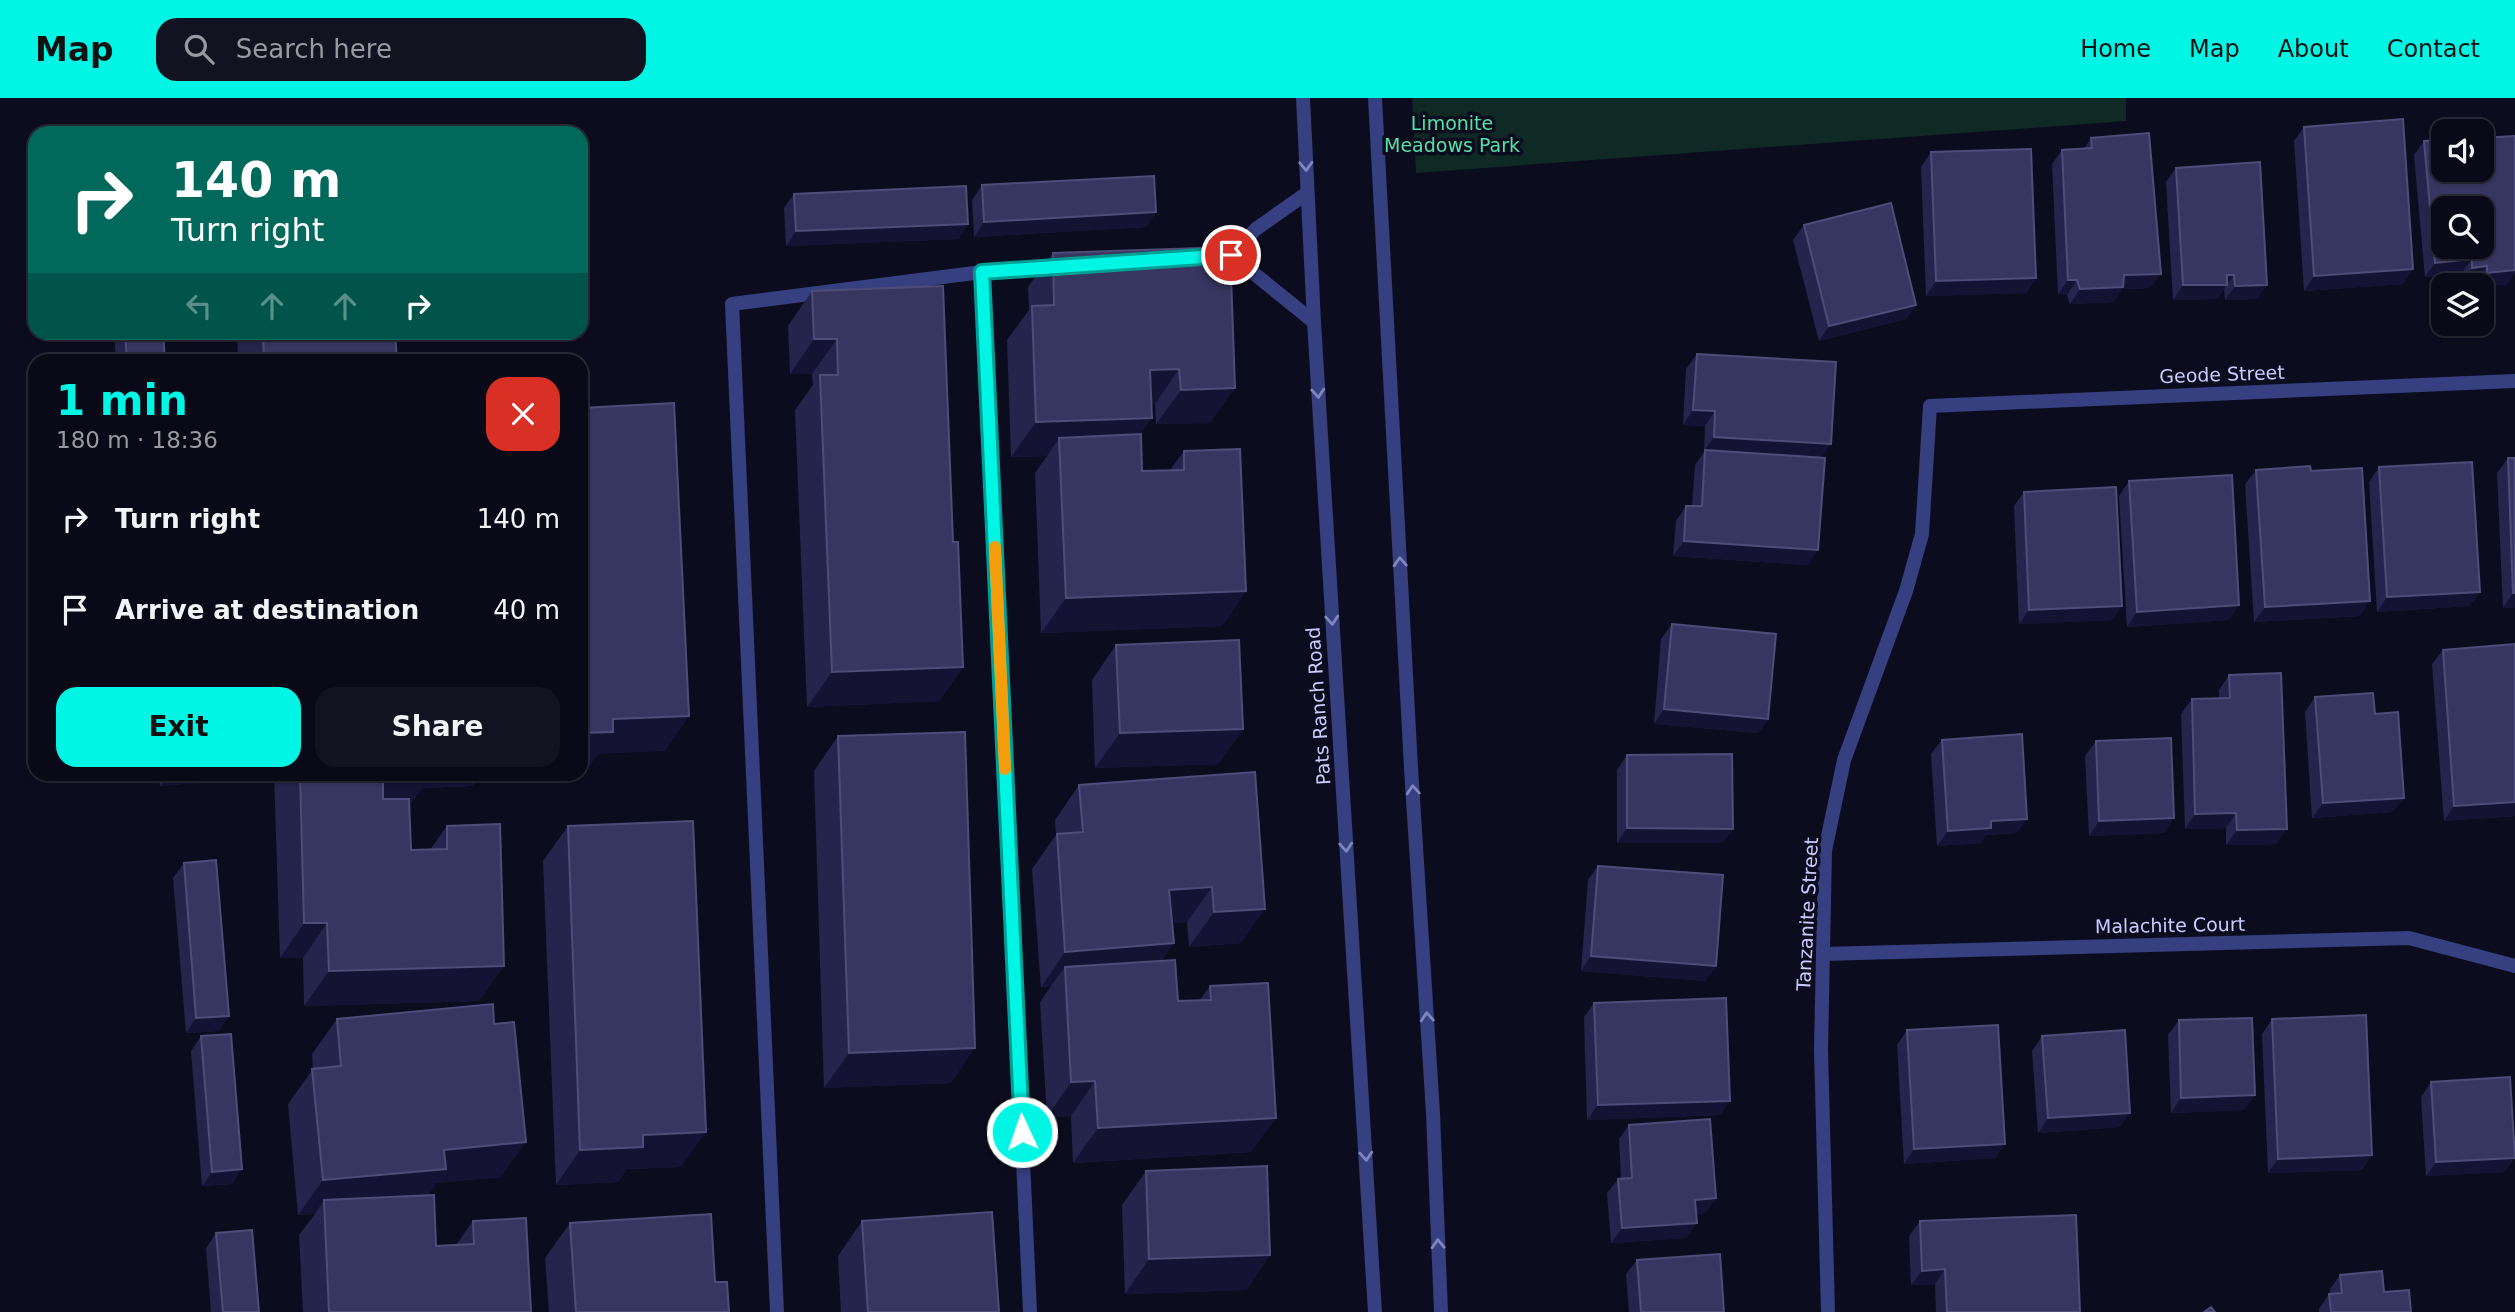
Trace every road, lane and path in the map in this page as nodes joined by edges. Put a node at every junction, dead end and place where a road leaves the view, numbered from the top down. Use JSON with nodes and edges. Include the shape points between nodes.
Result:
{"nodes":[{"id":1,"x":1303,"y":98,"type":"edge"},
{"id":2,"x":1375,"y":98,"type":"edge"},
{"id":3,"x":1307,"y":193,"type":"junction"},
{"id":4,"x":1231,"y":255,"type":"junction"},
{"id":5,"x":1198,"y":257,"type":"edge"},
{"id":6,"x":1077,"y":265,"type":"edge"},
{"id":7,"x":982,"y":272,"type":"junction"},
{"id":8,"x":1314,"y":322,"type":"junction"},
{"id":9,"x":2515,"y":381,"type":"edge"},
{"id":10,"x":1930,"y":406,"type":"joint"},
{"id":11,"x":1823,"y":954,"type":"junction"},
{"id":12,"x":2515,"y":966,"type":"edge"},
{"id":13,"x":777,"y":1312,"type":"edge"},
{"id":14,"x":1030,"y":1312,"type":"edge"},
{"id":15,"x":1375,"y":1312,"type":"edge"},
{"id":16,"x":1441,"y":1312,"type":"edge"},
{"id":17,"x":1828,"y":1312,"type":"edge"}],
"edges":[{"from":1,"to":3,"type":"street","name":"Pats Ranch Road","one_way":true},
{"from":16,"to":2,"type":"street","one_way":true},
{"from":3,"to":4,"type":"street","via":[[1256,229]]},
{"from":3,"to":8,"type":"street","name":"Pats Ranch Road"},
{"from":4,"to":5,"type":"street"},
{"from":4,"to":8,"type":"street"},
{"from":6,"to":7,"type":"street"},
{"from":7,"to":13,"type":"street","via":[[732,304]]},
{"from":7,"to":14,"type":"street"},
{"from":8,"to":15,"type":"street","name":"Pats Ranch Road","one_way":true},
{"from":9,"to":10,"type":"street","name":"Geode Street"},
{"from":10,"to":11,"type":"street","name":"Tanzanite Street","via":[[1922,534],[1844,761],[1825,851]]},
{"from":11,"to":12,"type":"street","name":"Malachite Court","via":[[2409,938]]},
{"from":11,"to":17,"type":"street","name":"Tanzanite Street"}]}
